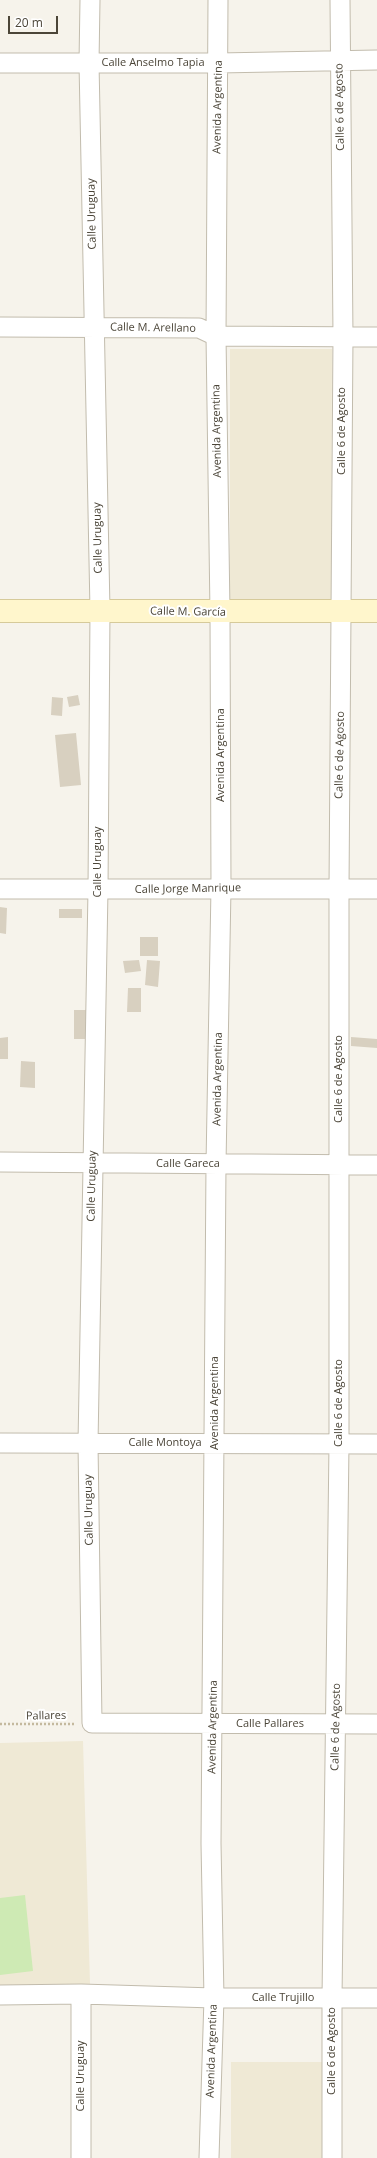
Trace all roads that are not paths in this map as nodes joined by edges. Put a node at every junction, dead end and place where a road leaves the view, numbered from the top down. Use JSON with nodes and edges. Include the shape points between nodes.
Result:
{"nodes":[{"id":1,"x":90,"y":0,"type":"edge"},
{"id":2,"x":218,"y":0,"type":"edge"},
{"id":3,"x":340,"y":0,"type":"edge"},
{"id":4,"x":340,"y":60,"type":"junction"},
{"id":5,"x":377,"y":60,"type":"edge"},
{"id":6,"x":0,"y":62,"type":"edge"},
{"id":7,"x":89,"y":63,"type":"junction"},
{"id":8,"x":219,"y":63,"type":"junction"},
{"id":9,"x":0,"y":327,"type":"edge"},
{"id":10,"x":94,"y":328,"type":"junction"},
{"id":11,"x":216,"y":336,"type":"junction"},
{"id":12,"x":343,"y":336,"type":"junction"},
{"id":13,"x":377,"y":337,"type":"edge"},
{"id":14,"x":100,"y":610,"type":"junction"},
{"id":15,"x":0,"y":611,"type":"edge"},
{"id":16,"x":341,"y":611,"type":"junction"},
{"id":17,"x":377,"y":611,"type":"edge"},
{"id":18,"x":220,"y":613,"type":"junction"},
{"id":19,"x":221,"y":888,"type":"junction"},
{"id":20,"x":0,"y":889,"type":"edge"},
{"id":21,"x":339,"y":889,"type":"junction"},
{"id":22,"x":377,"y":889,"type":"edge"},
{"id":23,"x":98,"y":890,"type":"junction"},
{"id":24,"x":0,"y":1162,"type":"edge"},
{"id":25,"x":93,"y":1163,"type":"junction"},
{"id":26,"x":216,"y":1164,"type":"junction"},
{"id":27,"x":339,"y":1165,"type":"junction"},
{"id":28,"x":377,"y":1165,"type":"edge"},
{"id":29,"x":0,"y":1443,"type":"edge"},
{"id":30,"x":88,"y":1443,"type":"junction"},
{"id":31,"x":214,"y":1444,"type":"junction"},
{"id":32,"x":339,"y":1444,"type":"junction"},
{"id":33,"x":377,"y":1444,"type":"edge"},
{"id":34,"x":92,"y":1723,"type":"joint"},
{"id":35,"x":214,"y":1724,"type":"junction"},
{"id":36,"x":336,"y":1724,"type":"junction"},
{"id":37,"x":377,"y":1724,"type":"edge"},
{"id":38,"x":81,"y":1994,"type":"junction"},
{"id":39,"x":0,"y":1995,"type":"edge"},
{"id":40,"x":214,"y":1998,"type":"junction"},
{"id":41,"x":332,"y":1998,"type":"junction"},
{"id":42,"x":377,"y":1998,"type":"edge"},
{"id":43,"x":81,"y":2158,"type":"edge"},
{"id":44,"x":209,"y":2158,"type":"edge"},
{"id":45,"x":332,"y":2158,"type":"edge"}],
"edges":[{"from":1,"to":7,"type":"street","name":"Calle Uruguay"},
{"from":2,"to":8,"type":"street","name":"Avenida Argentina"},
{"from":3,"to":4,"type":"street","name":"Calle 6 de Agosto"},
{"from":4,"to":5,"type":"street","name":"Calle Anselmo Tapia"},
{"from":4,"to":8,"type":"street","name":"Calle Anselmo Tapia"},
{"from":4,"to":12,"type":"street","name":"Calle 6 de Agosto"},
{"from":6,"to":7,"type":"street","name":"Calle Anselmo Tapia"},
{"from":7,"to":8,"type":"street","name":"Calle Anselmo Tapia"},
{"from":7,"to":10,"type":"street","name":"Calle Uruguay"},
{"from":8,"to":11,"type":"street","name":"Avenida Argentina"},
{"from":9,"to":10,"type":"street","name":"Calle M. Arellano"},
{"from":10,"to":11,"type":"street","name":"Calle M. Arellano","via":[[199,328]]},
{"from":10,"to":14,"type":"street","name":"Calle Uruguay"},
{"from":11,"to":12,"type":"street","name":"Calle M. Arellano"},
{"from":11,"to":18,"type":"street","name":"Avenida Argentina"},
{"from":12,"to":13,"type":"street","name":"Calle M. Arellano"},
{"from":12,"to":16,"type":"street","name":"Calle 6 de Agosto"},
{"from":14,"to":15,"type":"street","name":"Calle M. García"},
{"from":14,"to":18,"type":"street","name":"Calle M. García"},
{"from":14,"to":23,"type":"street","name":"Calle Uruguay"},
{"from":16,"to":17,"type":"street","name":"Calle M. García"},
{"from":16,"to":18,"type":"street","name":"Calle M. García"},
{"from":16,"to":21,"type":"street","name":"Calle 6 de Agosto"},
{"from":18,"to":19,"type":"street","name":"Avenida Argentina"},
{"from":19,"to":21,"type":"street","name":"Calle Jorge Manrique"},
{"from":19,"to":23,"type":"street","name":"Calle Jorge Manrique"},
{"from":19,"to":26,"type":"street","name":"Avenida Argentina"},
{"from":20,"to":23,"type":"street","name":"Calle Jorge Manrique"},
{"from":21,"to":22,"type":"street","name":"Calle Jorge Manrique"},
{"from":21,"to":27,"type":"street","name":"Calle 6 de Agosto"},
{"from":23,"to":25,"type":"street","name":"Calle Uruguay"},
{"from":24,"to":25,"type":"street","name":"Calle Gareca"},
{"from":25,"to":26,"type":"street","name":"Calle Gareca"},
{"from":25,"to":30,"type":"street","name":"Calle Uruguay"},
{"from":26,"to":27,"type":"street","name":"Calle Gareca"},
{"from":26,"to":31,"type":"street","name":"Avenida Argentina"},
{"from":27,"to":28,"type":"street","name":"Calle Gareca"},
{"from":27,"to":32,"type":"street","name":"Calle 6 de Agosto"},
{"from":29,"to":30,"type":"street","name":"Calle Montoya"},
{"from":30,"to":31,"type":"street","name":"Calle Montoya"},
{"from":30,"to":34,"type":"street","name":"Calle Uruguay"},
{"from":31,"to":32,"type":"street","name":"Calle Montoya"},
{"from":31,"to":35,"type":"street","name":"Avenida Argentina"},
{"from":32,"to":33,"type":"street","name":"Calle Montoya"},
{"from":32,"to":36,"type":"street","name":"Calle 6 de Agosto"},
{"from":34,"to":35,"type":"street","name":"Calle Pallares"},
{"from":35,"to":36,"type":"street","name":"Calle Pallares"},
{"from":35,"to":40,"type":"street","name":"Avenida Argentina","via":[[211,1843]]},
{"from":36,"to":37,"type":"street","name":"Calle Pallares"},
{"from":36,"to":41,"type":"street","name":"Calle 6 de Agosto"},
{"from":38,"to":39,"type":"street","name":"Calle Trujillo"},
{"from":38,"to":40,"type":"street","name":"Calle Trujillo"},
{"from":38,"to":43,"type":"street","name":"Calle Uruguay"},
{"from":40,"to":41,"type":"street","name":"Calle Trujillo"},
{"from":40,"to":44,"type":"street","name":"Avenida Argentina"},
{"from":41,"to":42,"type":"street","name":"Calle Trujillo"},
{"from":41,"to":45,"type":"street","name":"Calle 6 de Agosto"}]}
